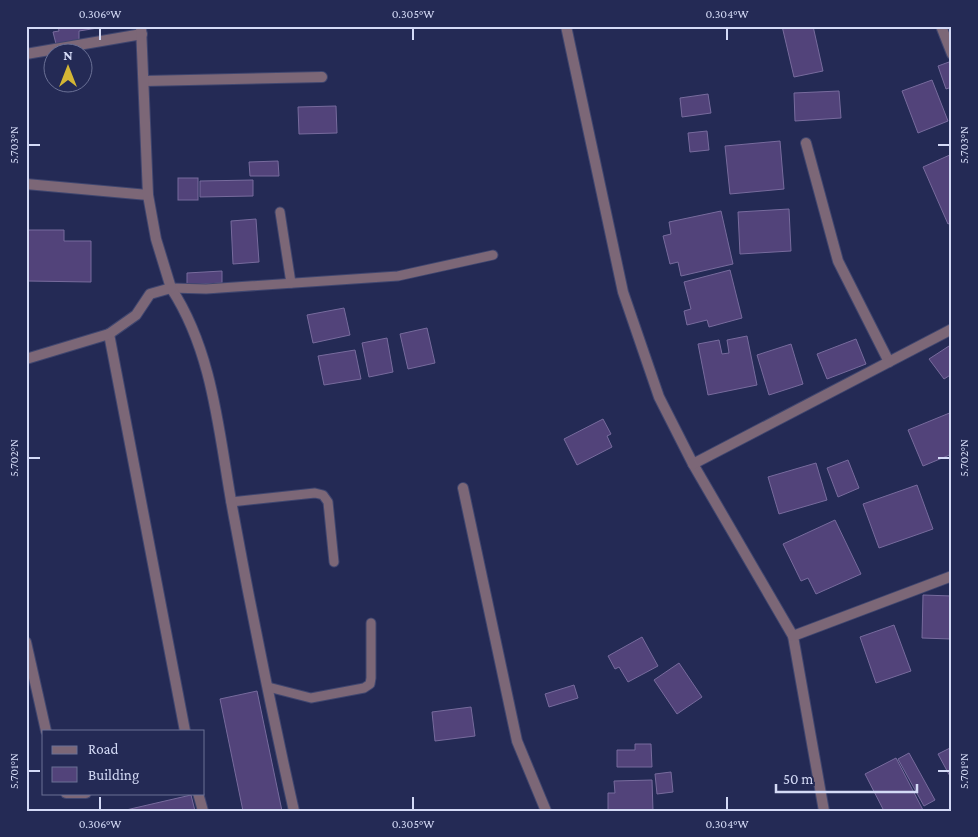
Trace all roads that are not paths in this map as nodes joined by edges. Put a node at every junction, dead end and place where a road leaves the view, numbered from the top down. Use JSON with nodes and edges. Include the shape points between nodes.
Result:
{"nodes":[{"id":1,"x":566,"y":26,"type":"edge"},
{"id":2,"x":941,"y":26,"type":"edge"},
{"id":3,"x":142,"y":30,"type":"edge"},
{"id":4,"x":26,"y":54,"type":"edge"},
{"id":5,"x":952,"y":54,"type":"edge"},
{"id":6,"x":322,"y":78,"type":"dead end"},
{"id":7,"x":144,"y":81,"type":"junction"},
{"id":8,"x":806,"y":143,"type":"dead end"},
{"id":9,"x":26,"y":184,"type":"edge"},
{"id":10,"x":148,"y":194,"type":"junction"},
{"id":11,"x":280,"y":212,"type":"dead end"},
{"id":12,"x":493,"y":255,"type":"dead end"},
{"id":13,"x":291,"y":283,"type":"junction"},
{"id":14,"x":171,"y":288,"type":"junction"},
{"id":15,"x":952,"y":329,"type":"edge"},
{"id":16,"x":109,"y":334,"type":"junction"},
{"id":17,"x":26,"y":359,"type":"edge"},
{"id":18,"x":889,"y":362,"type":"junction"},
{"id":19,"x":693,"y":464,"type":"junction"},
{"id":20,"x":463,"y":488,"type":"dead end"},
{"id":21,"x":231,"y":502,"type":"junction"},
{"id":22,"x":334,"y":562,"type":"dead end"},
{"id":23,"x":952,"y":576,"type":"edge"},
{"id":24,"x":371,"y":623,"type":"dead end"},
{"id":25,"x":793,"y":636,"type":"junction"},
{"id":26,"x":26,"y":642,"type":"edge"},
{"id":27,"x":268,"y":687,"type":"junction"},
{"id":28,"x":46,"y":730,"type":"edge"},
{"id":29,"x":185,"y":730,"type":"edge"},
{"id":30,"x":198,"y":794,"type":"edge"},
{"id":31,"x":203,"y":811,"type":"edge"},
{"id":32,"x":294,"y":811,"type":"edge"},
{"id":33,"x":546,"y":811,"type":"edge"},
{"id":34,"x":824,"y":811,"type":"edge"}],
"edges":[{"from":1,"to":19,"type":"street","via":[[623,292],[658,397]]},
{"from":2,"to":5,"type":"street"},
{"from":3,"to":4,"type":"street"},
{"from":3,"to":7,"type":"street"},
{"from":6,"to":7,"type":"street"},
{"from":7,"to":10,"type":"street"},
{"from":8,"to":18,"type":"street","via":[[838,261]]},
{"from":9,"to":10,"type":"street"},
{"from":10,"to":14,"type":"street","via":[[156,239]]},
{"from":11,"to":13,"type":"lane"},
{"from":12,"to":13,"type":"lane","via":[[398,276]]},
{"from":13,"to":14,"type":"lane"},
{"from":14,"to":16,"type":"street","via":[[150,294],[136,315]]},
{"from":14,"to":21,"type":"street","via":[[196,333],[209,377]]},
{"from":15,"to":18,"type":"street"},
{"from":16,"to":17,"type":"street"},
{"from":16,"to":29,"type":"street"},
{"from":18,"to":19,"type":"street"},
{"from":19,"to":25,"type":"street"},
{"from":20,"to":33,"type":"street","via":[[517,741]]},
{"from":21,"to":22,"type":"lane","via":[[315,493],[323,495],[328,502]]},
{"from":21,"to":27,"type":"street"},
{"from":23,"to":25,"type":"street"},
{"from":24,"to":27,"type":"lane","via":[[371,678],[370,684],[364,688],[311,698]]},
{"from":25,"to":34,"type":"street"},
{"from":26,"to":28,"type":"street"},
{"from":27,"to":32,"type":"street"},
{"from":30,"to":31,"type":"street"}]}
